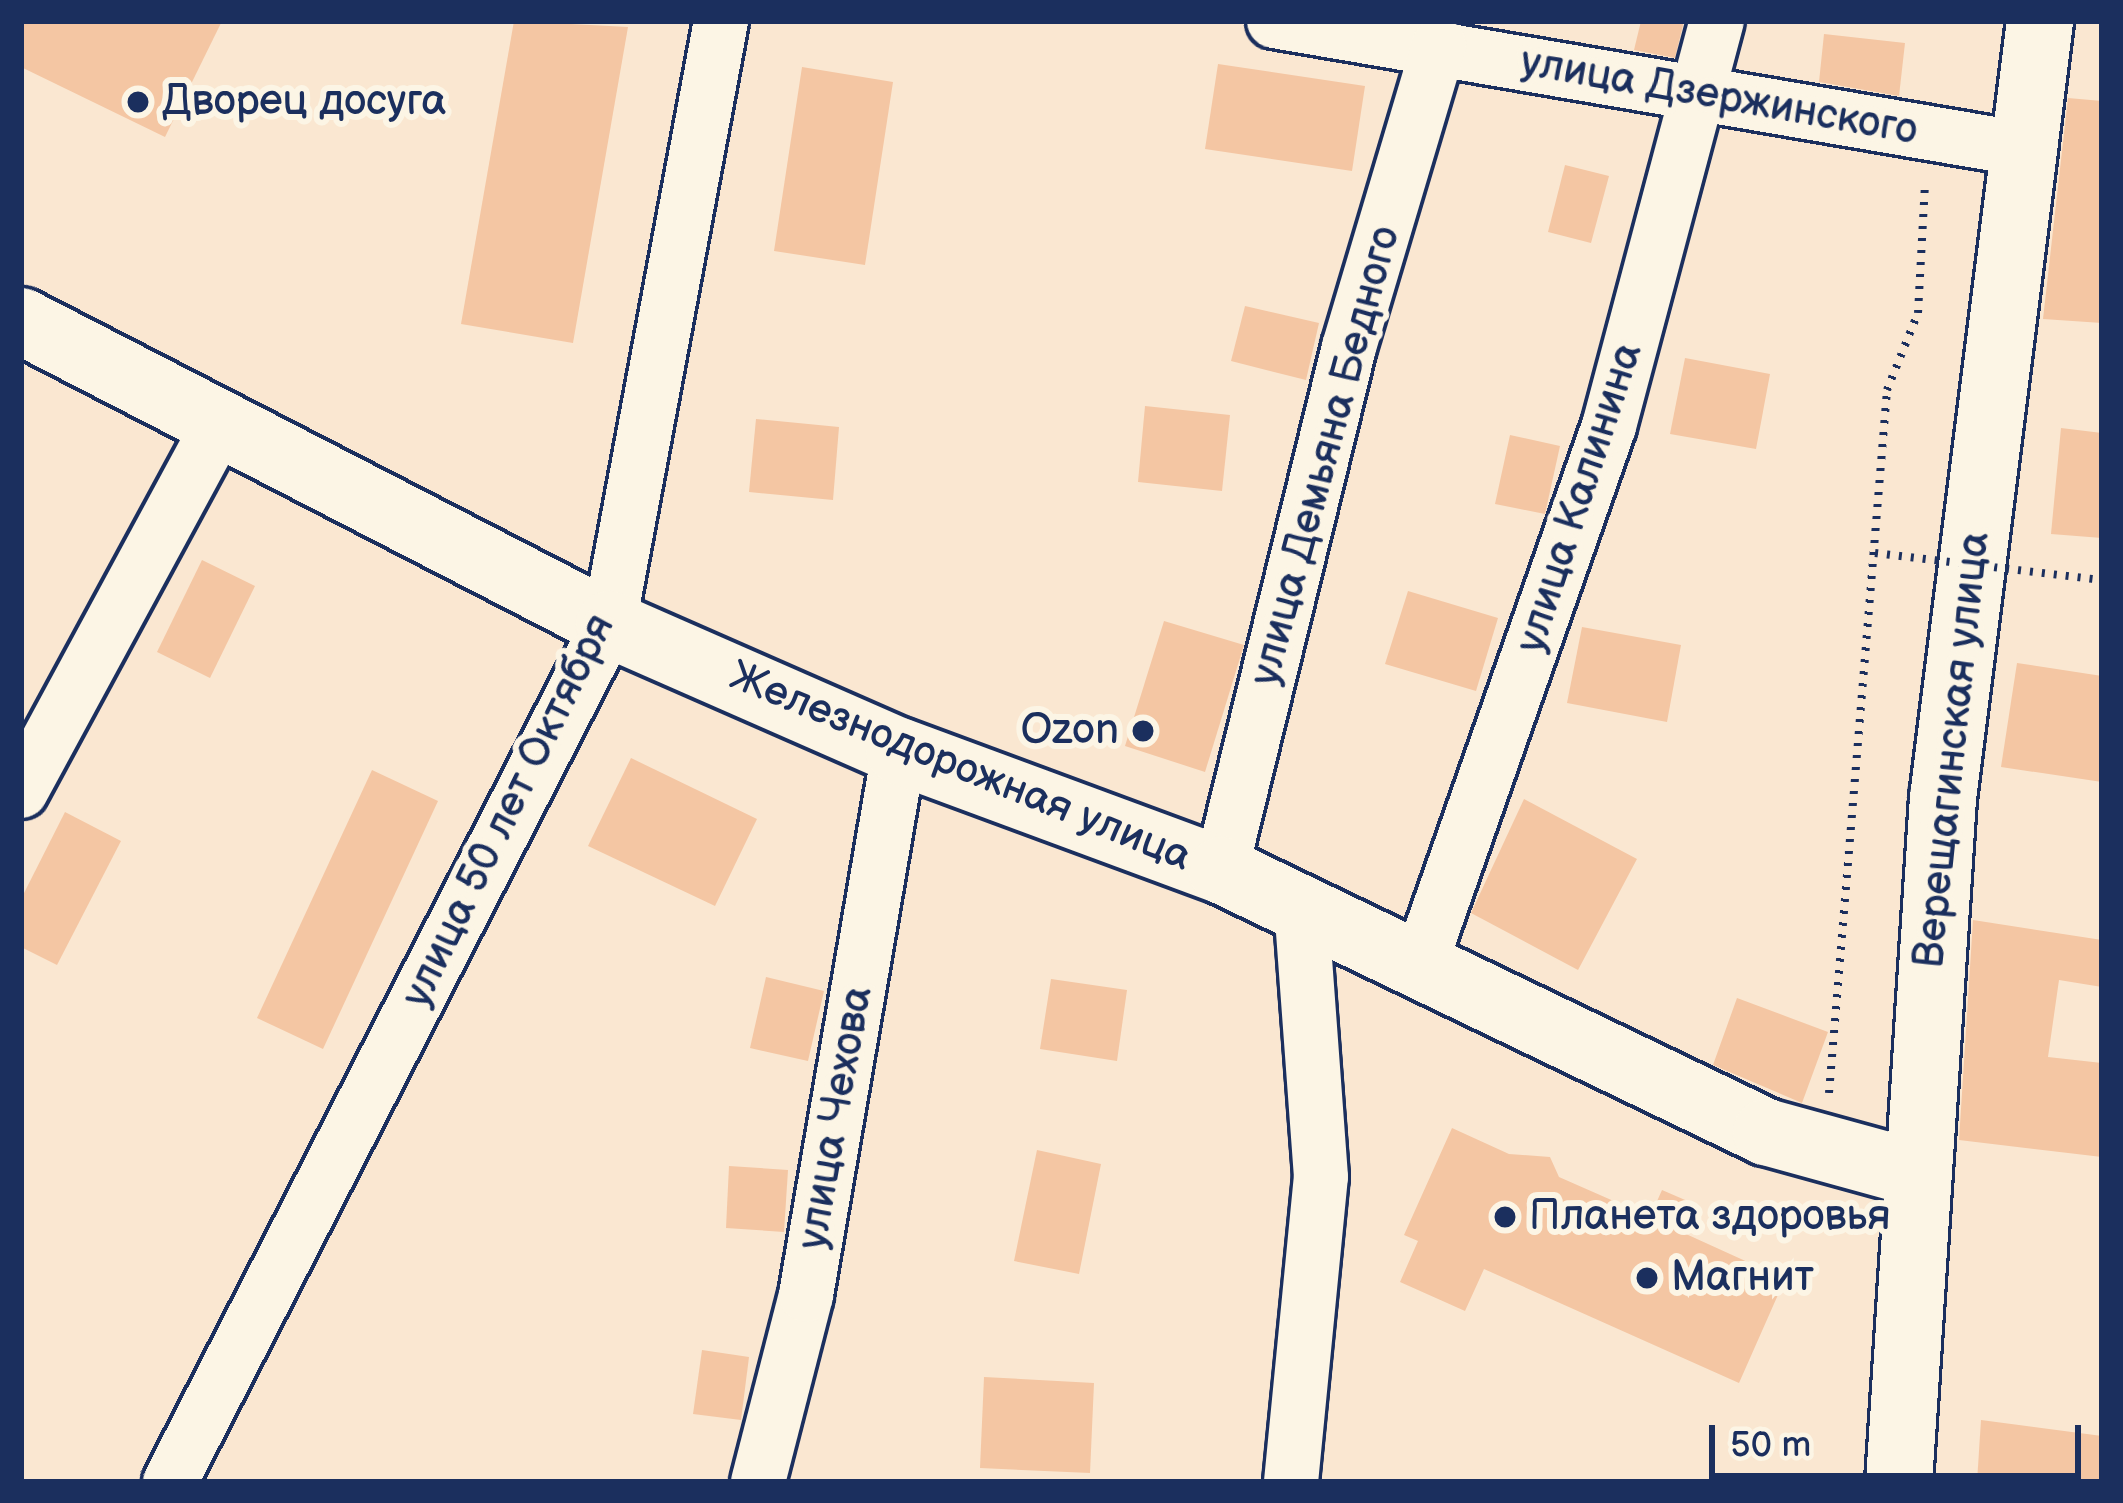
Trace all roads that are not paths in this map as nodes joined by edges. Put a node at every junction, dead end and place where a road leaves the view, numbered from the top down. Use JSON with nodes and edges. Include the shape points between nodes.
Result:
{"nodes":[{"id":1,"x":721,"y":21,"type":"edge"},
{"id":2,"x":1274,"y":21,"type":"edge"},
{"id":3,"x":1717,"y":21,"type":"edge"},
{"id":4,"x":2040,"y":21,"type":"edge"},
{"id":5,"x":1439,"y":45,"type":"junction"},
{"id":6,"x":1699,"y":101,"type":"junction"},
{"id":7,"x":2023,"y":148,"type":"junction"},
{"id":8,"x":21,"y":322,"type":"edge"},
{"id":9,"x":218,"y":427,"type":"junction"},
{"id":10,"x":609,"y":624,"type":"junction"},
{"id":11,"x":899,"y":751,"type":"junction"},
{"id":12,"x":21,"y":791,"type":"edge"},
{"id":13,"x":1221,"y":870,"type":"junction"},
{"id":14,"x":1301,"y":906,"type":"junction"},
{"id":15,"x":1419,"y":967,"type":"junction"},
{"id":16,"x":1915,"y":1173,"type":"junction"},
{"id":17,"x":170,"y":1482,"type":"edge"},
{"id":18,"x":758,"y":1482,"type":"edge"},
{"id":19,"x":1292,"y":1482,"type":"edge"},
{"id":20,"x":1899,"y":1482,"type":"edge"}],
"edges":[{"from":1,"to":10,"type":"street","name":"улица 50 лет Октября"},
{"from":2,"to":5,"type":"street","name":"улица Дзержинского"},
{"from":3,"to":6,"type":"street","name":"улица Калинина"},
{"from":4,"to":7,"type":"street","name":"Верещагинская улица"},
{"from":5,"to":6,"type":"street","name":"улица Дзержинского"},
{"from":5,"to":13,"type":"street","name":"улица Демьяна Бедного","via":[[1349,347]]},
{"from":6,"to":7,"type":"street","name":"улица Дзержинского"},
{"from":6,"to":15,"type":"street","name":"улица Калинина","via":[[1609,425]]},
{"from":7,"to":16,"type":"street","name":"Верещагинская улица","via":[[1943,798]]},
{"from":8,"to":9,"type":"street","name":"Железнодорожная улица"},
{"from":9,"to":10,"type":"street","name":"Железнодорожная улица"},
{"from":9,"to":12,"type":"street"},
{"from":10,"to":11,"type":"street","name":"Железнодорожная улица"},
{"from":10,"to":17,"type":"street","name":"улица 50 лет Октября"},
{"from":11,"to":13,"type":"street","name":"Железнодорожная улица"},
{"from":11,"to":18,"type":"street","name":"улица Чехова","via":[[806,1294]]},
{"from":13,"to":14,"type":"street","name":"Железнодорожная улица"},
{"from":14,"to":15,"type":"street","name":"Железнодорожная улица"},
{"from":14,"to":19,"type":"street","via":[[1305,1070],[1321,1177]]},
{"from":15,"to":16,"type":"street","name":"Железнодорожная улица","via":[[1766,1132]]},
{"from":16,"to":20,"type":"street","name":"Верещагинская улица"}]}
